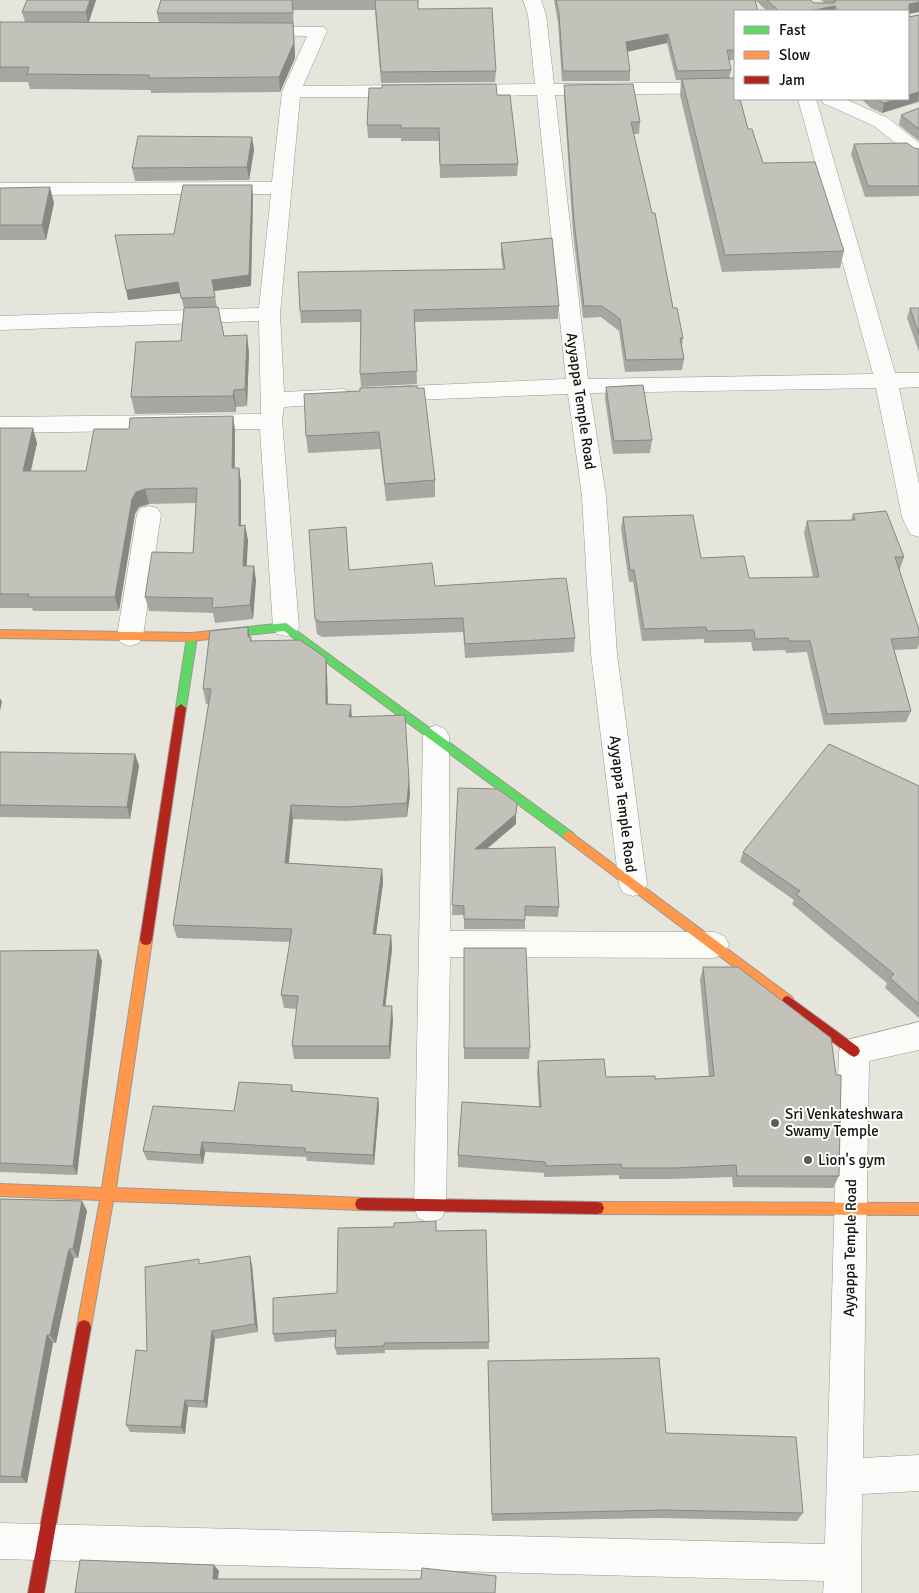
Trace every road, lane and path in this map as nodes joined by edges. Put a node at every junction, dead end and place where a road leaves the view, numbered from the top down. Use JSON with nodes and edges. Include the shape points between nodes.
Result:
{"nodes":[{"id":1,"x":532,"y":0,"type":"edge"},
{"id":2,"x":241,"y":31,"type":"edge"},
{"id":3,"x":734,"y":87,"type":"edge"},
{"id":4,"x":543,"y":90,"type":"junction"},
{"id":5,"x":291,"y":92,"type":"junction"},
{"id":6,"x":807,"y":100,"type":"edge"},
{"id":7,"x":832,"y":100,"type":"edge"},
{"id":8,"x":904,"y":114,"type":"edge"},
{"id":9,"x":881,"y":122,"type":"junction"},
{"id":10,"x":919,"y":152,"type":"edge"},
{"id":11,"x":282,"y":188,"type":"junction"},
{"id":12,"x":0,"y":189,"type":"edge"},
{"id":13,"x":269,"y":314,"type":"junction"},
{"id":14,"x":0,"y":323,"type":"edge"},
{"id":15,"x":919,"y":380,"type":"edge"},
{"id":16,"x":886,"y":381,"type":"junction"},
{"id":17,"x":578,"y":386,"type":"junction"},
{"id":18,"x":272,"y":410,"type":"junction"},
{"id":19,"x":0,"y":426,"type":"edge"},
{"id":20,"x":149,"y":514,"type":"dead end"},
{"id":21,"x":919,"y":528,"type":"edge"},
{"id":22,"x":286,"y":627,"type":"junction"},
{"id":23,"x":0,"y":634,"type":"edge"},
{"id":24,"x":130,"y":636,"type":"junction"},
{"id":25,"x":192,"y":637,"type":"junction"},
{"id":26,"x":436,"y":736,"type":"junction"},
{"id":27,"x":633,"y":884,"type":"junction"},
{"id":28,"x":435,"y":944,"type":"junction"},
{"id":29,"x":714,"y":945,"type":"junction"},
{"id":30,"x":919,"y":1036,"type":"edge"},
{"id":31,"x":854,"y":1051,"type":"junction"},
{"id":32,"x":0,"y":1190,"type":"edge"},
{"id":33,"x":108,"y":1194,"type":"junction"},
{"id":34,"x":430,"y":1207,"type":"junction"},
{"id":35,"x":850,"y":1208,"type":"junction"},
{"id":36,"x":919,"y":1209,"type":"edge"},
{"id":37,"x":919,"y":1473,"type":"edge"},
{"id":38,"x":845,"y":1477,"type":"junction"},
{"id":39,"x":0,"y":1541,"type":"edge"},
{"id":40,"x":47,"y":1542,"type":"junction"},
{"id":41,"x":842,"y":1578,"type":"edge"},
{"id":42,"x":36,"y":1593,"type":"edge"}],
"edges":[{"from":1,"to":4,"type":"street","name":"Ayyappa Temple Road"},
{"from":2,"to":5,"type":"street","via":[[318,31]]},
{"from":3,"to":4,"type":"street"},
{"from":4,"to":5,"type":"street"},
{"from":4,"to":17,"type":"street","name":"Ayyappa Temple Road"},
{"from":5,"to":11,"type":"street"},
{"from":6,"to":16,"type":"street"},
{"from":7,"to":9,"type":"street"},
{"from":8,"to":9,"type":"street"},
{"from":9,"to":10,"type":"street"},
{"from":11,"to":12,"type":"street"},
{"from":11,"to":13,"type":"street"},
{"from":13,"to":14,"type":"street"},
{"from":13,"to":18,"type":"street"},
{"from":15,"to":16,"type":"street"},
{"from":16,"to":17,"type":"street"},
{"from":16,"to":21,"type":"street"},
{"from":17,"to":18,"type":"street"},
{"from":17,"to":27,"type":"street","name":"Ayyappa Temple Road","via":[[594,496],[604,654]]},
{"from":18,"to":19,"type":"street"},
{"from":18,"to":22,"type":"street"},
{"from":20,"to":24,"type":"street"},
{"from":22,"to":25,"type":"street"},
{"from":22,"to":26,"type":"street"},
{"from":23,"to":24,"type":"street"},
{"from":24,"to":25,"type":"street"},
{"from":25,"to":33,"type":"street"},
{"from":26,"to":27,"type":"street"},
{"from":26,"to":28,"type":"street"},
{"from":27,"to":29,"type":"street","name":"Ayyappa Temple Road"},
{"from":28,"to":29,"type":"street"},
{"from":28,"to":34,"type":"street"},
{"from":29,"to":31,"type":"street","name":"Ayyappa Temple Road"},
{"from":30,"to":31,"type":"street"},
{"from":31,"to":35,"type":"street","name":"Ayyappa Temple Road"},
{"from":32,"to":33,"type":"street"},
{"from":33,"to":34,"type":"street"},
{"from":33,"to":40,"type":"street"},
{"from":34,"to":35,"type":"street"},
{"from":35,"to":36,"type":"street"},
{"from":35,"to":38,"type":"street","name":"Ayyappa Temple Road"},
{"from":37,"to":38,"type":"street"},
{"from":38,"to":41,"type":"street","name":"Ayyappa Temple Road"},
{"from":39,"to":40,"type":"street"},
{"from":40,"to":41,"type":"street"},
{"from":40,"to":42,"type":"street"}]}
